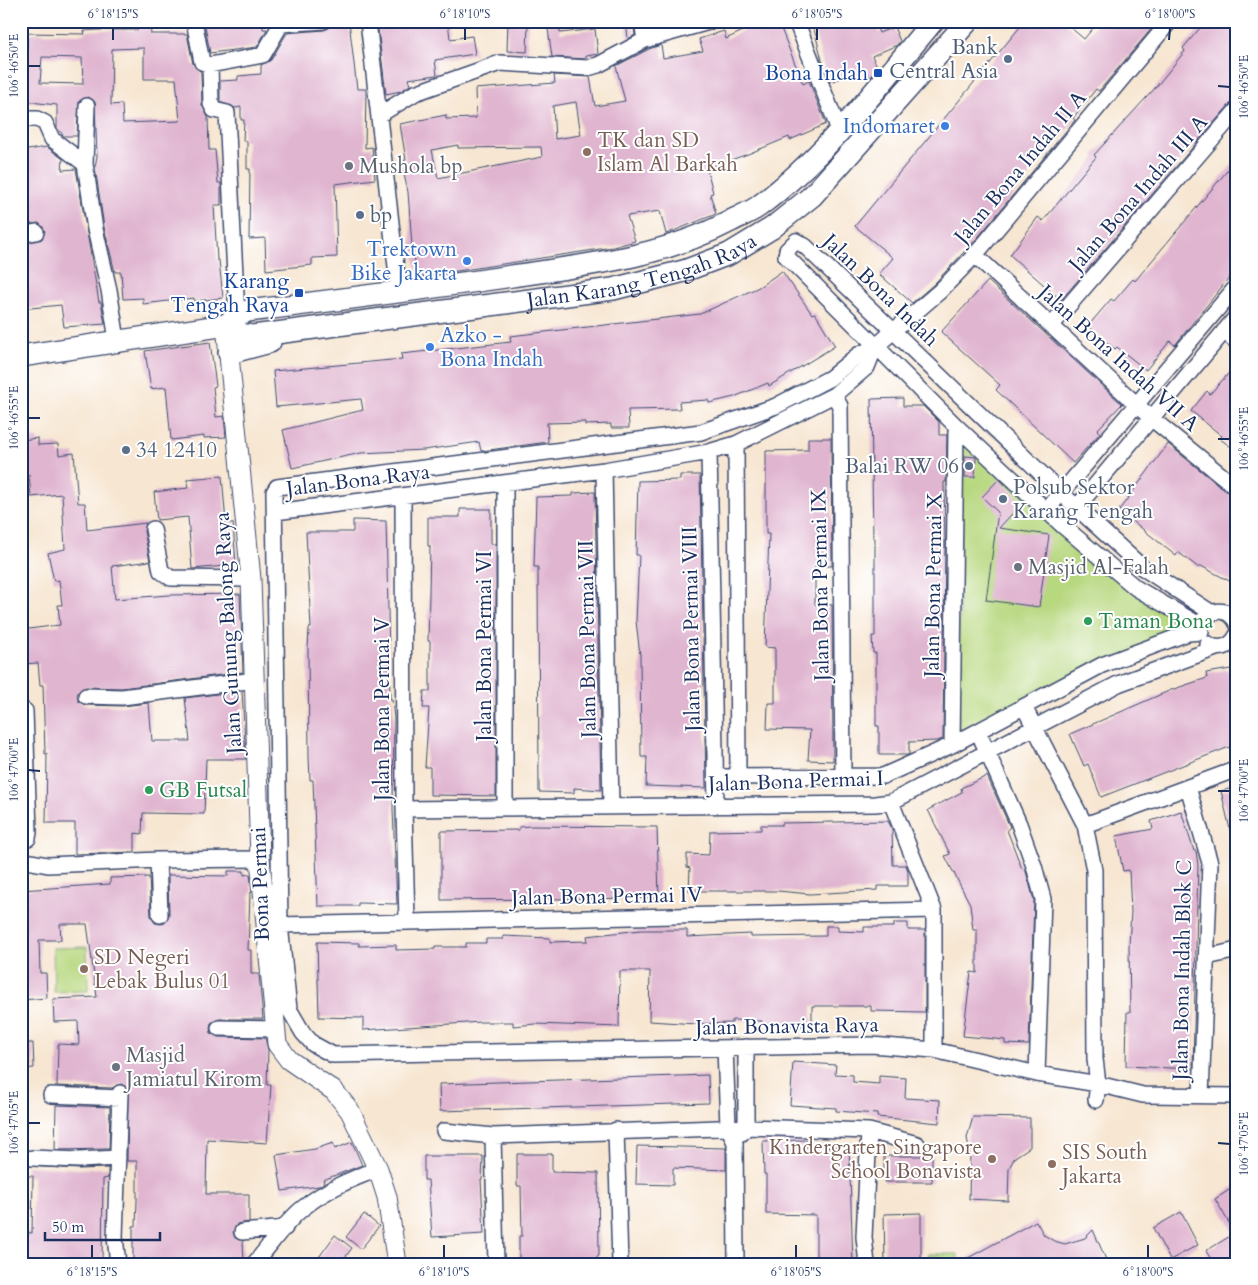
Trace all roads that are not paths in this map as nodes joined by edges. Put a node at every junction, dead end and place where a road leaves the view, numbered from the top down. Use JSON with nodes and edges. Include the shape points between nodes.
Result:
{"nodes":[{"id":1,"x":194,"y":21,"type":"edge"},
{"id":2,"x":323,"y":21,"type":"edge"},
{"id":3,"x":368,"y":21,"type":"edge"},
{"id":4,"x":642,"y":21,"type":"edge"},
{"id":5,"x":712,"y":21,"type":"edge"},
{"id":6,"x":796,"y":21,"type":"edge"},
{"id":7,"x":933,"y":21,"type":"edge"},
{"id":8,"x":968,"y":21,"type":"edge"},
{"id":9,"x":1170,"y":21,"type":"edge"},
{"id":10,"x":645,"y":40,"type":"junction"},
{"id":11,"x":210,"y":65,"type":"junction"},
{"id":12,"x":87,"y":106,"type":"dead end"},
{"id":13,"x":1237,"y":110,"type":"edge"},
{"id":14,"x":379,"y":115,"type":"junction"},
{"id":15,"x":21,"y":120,"type":"edge"},
{"id":16,"x":839,"y":130,"type":"junction"},
{"id":17,"x":86,"y":164,"type":"junction"},
{"id":18,"x":975,"y":255,"type":"junction"},
{"id":19,"x":1237,"y":286,"type":"edge"},
{"id":20,"x":399,"y":293,"type":"junction"},
{"id":21,"x":319,"y":302,"type":"junction"},
{"id":22,"x":1237,"y":316,"type":"edge"},
{"id":23,"x":231,"y":320,"type":"junction"},
{"id":24,"x":1051,"y":326,"type":"junction"},
{"id":25,"x":322,"y":327,"type":"junction"},
{"id":26,"x":295,"y":330,"type":"junction"},
{"id":27,"x":892,"y":331,"type":"junction"},
{"id":28,"x":1224,"y":331,"type":"junction"},
{"id":29,"x":117,"y":340,"type":"junction"},
{"id":30,"x":1237,"y":342,"type":"edge"},
{"id":31,"x":875,"y":347,"type":"junction"},
{"id":32,"x":229,"y":354,"type":"junction"},
{"id":33,"x":21,"y":356,"type":"edge"},
{"id":34,"x":834,"y":395,"type":"junction"},
{"id":35,"x":1136,"y":405,"type":"junction"},
{"id":36,"x":1151,"y":418,"type":"junction"},
{"id":37,"x":956,"y":426,"type":"junction"},
{"id":38,"x":736,"y":444,"type":"junction"},
{"id":39,"x":709,"y":452,"type":"junction"},
{"id":40,"x":604,"y":470,"type":"junction"},
{"id":41,"x":505,"y":484,"type":"junction"},
{"id":42,"x":1237,"y":488,"type":"edge"},
{"id":43,"x":1061,"y":494,"type":"junction"},
{"id":44,"x":403,"y":497,"type":"junction"},
{"id":45,"x":1076,"y":508,"type":"junction"},
{"id":46,"x":1046,"y":511,"type":"junction"},
{"id":47,"x":275,"y":512,"type":"junction"},
{"id":48,"x":1062,"y":525,"type":"junction"},
{"id":49,"x":153,"y":529,"type":"dead end"},
{"id":50,"x":251,"y":579,"type":"junction"},
{"id":51,"x":1212,"y":613,"type":"junction"},
{"id":52,"x":1237,"y":624,"type":"edge"},
{"id":53,"x":1201,"y":629,"type":"junction"},
{"id":54,"x":1235,"y":641,"type":"edge"},
{"id":55,"x":1216,"y":648,"type":"junction"},
{"id":56,"x":255,"y":680,"type":"junction"},
{"id":57,"x":86,"y":696,"type":"dead end"},
{"id":58,"x":1024,"y":707,"type":"junction"},
{"id":59,"x":21,"y":709,"type":"edge"},
{"id":60,"x":1034,"y":727,"type":"junction"},
{"id":61,"x":978,"y":731,"type":"junction"},
{"id":62,"x":952,"y":745,"type":"junction"},
{"id":63,"x":987,"y":751,"type":"junction"},
{"id":64,"x":1237,"y":769,"type":"edge"},
{"id":65,"x":738,"y":777,"type":"junction"},
{"id":66,"x":843,"y":777,"type":"junction"},
{"id":67,"x":716,"y":778,"type":"junction"},
{"id":68,"x":1188,"y":787,"type":"junction"},
{"id":69,"x":891,"y":802,"type":"junction"},
{"id":70,"x":716,"y":805,"type":"junction"},
{"id":71,"x":612,"y":806,"type":"junction"},
{"id":72,"x":505,"y":808,"type":"junction"},
{"id":73,"x":404,"y":809,"type":"junction"},
{"id":74,"x":25,"y":823,"type":"edge"},
{"id":75,"x":1086,"y":826,"type":"junction"},
{"id":76,"x":21,"y":839,"type":"edge"},
{"id":77,"x":260,"y":858,"type":"junction"},
{"id":78,"x":21,"y":860,"type":"edge"},
{"id":79,"x":158,"y":860,"type":"junction"},
{"id":80,"x":934,"y":910,"type":"junction"},
{"id":81,"x":160,"y":915,"type":"dead end"},
{"id":82,"x":407,"y":921,"type":"junction"},
{"id":83,"x":280,"y":924,"type":"junction"},
{"id":84,"x":1237,"y":950,"type":"edge"},
{"id":85,"x":1207,"y":957,"type":"junction"},
{"id":86,"x":219,"y":1028,"type":"dead end"},
{"id":87,"x":276,"y":1029,"type":"junction"},
{"id":88,"x":746,"y":1047,"type":"junction"},
{"id":89,"x":725,"y":1048,"type":"junction"},
{"id":90,"x":934,"y":1050,"type":"junction"},
{"id":91,"x":333,"y":1055,"type":"joint"},
{"id":92,"x":1037,"y":1074,"type":"junction"},
{"id":93,"x":1098,"y":1084,"type":"junction"},
{"id":94,"x":51,"y":1095,"type":"dead end"},
{"id":95,"x":1201,"y":1096,"type":"junction"},
{"id":96,"x":1237,"y":1096,"type":"edge"},
{"id":97,"x":1096,"y":1100,"type":"dead end"},
{"id":98,"x":728,"y":1126,"type":"junction"},
{"id":99,"x":746,"y":1127,"type":"junction"},
{"id":100,"x":616,"y":1130,"type":"junction"},
{"id":101,"x":444,"y":1131,"type":"dead end"},
{"id":102,"x":869,"y":1131,"type":"junction"},
{"id":103,"x":493,"y":1136,"type":"junction"},
{"id":104,"x":735,"y":1143,"type":"junction"},
{"id":105,"x":917,"y":1144,"type":"dead end"},
{"id":106,"x":32,"y":1158,"type":"dead end"},
{"id":107,"x":118,"y":1158,"type":"junction"},
{"id":108,"x":378,"y":1169,"type":"junction"},
{"id":109,"x":285,"y":1228,"type":"junction"},
{"id":110,"x":242,"y":1232,"type":"dead end"},
{"id":111,"x":118,"y":1264,"type":"edge"},
{"id":112,"x":254,"y":1264,"type":"edge"},
{"id":113,"x":397,"y":1264,"type":"edge"},
{"id":114,"x":496,"y":1264,"type":"edge"},
{"id":115,"x":620,"y":1264,"type":"edge"},
{"id":116,"x":736,"y":1264,"type":"edge"},
{"id":117,"x":867,"y":1264,"type":"edge"}],
"edges":[{"from":1,"to":11,"type":"street","via":[[202,62]]},
{"from":2,"to":11,"type":"street","via":[[281,24],[263,55]]},
{"from":3,"to":14,"type":"street"},
{"from":4,"to":10,"type":"street"},
{"from":5,"to":10,"type":"street"},
{"from":6,"to":16,"type":"street"},
{"from":7,"to":16,"type":"main road","name":"Jalan Karang Tengah Raya"},
{"from":8,"to":25,"type":"main road","name":"Jalan Karang Tengah Raya","via":[[812,196],[772,228],[729,254],[664,277],[613,289]]},
{"from":9,"to":18,"type":"street","name":"Jalan Bona Indah II A"},
{"from":10,"to":14,"type":"street","via":[[588,68],[500,63],[414,93]]},
{"from":11,"to":23,"type":"street","via":[[211,104],[214,110],[227,113]]},
{"from":12,"to":17,"type":"street"},
{"from":13,"to":24,"type":"street","name":"Jalan Bona Indah III A"},
{"from":14,"to":20,"type":"street"},
{"from":15,"to":17,"type":"street","via":[[37,119],[45,124],[52,139]]},
{"from":16,"to":20,"type":"main road","name":"Jalan Karang Tengah Raya","via":[[758,207],[708,234],[614,261]]},
{"from":17,"to":29,"type":"street"},
{"from":18,"to":24,"type":"street","name":"Jalan Bona Indah VII A"},
{"from":18,"to":27,"type":"street","name":"Jalan Bona Indah II A"},
{"from":19,"to":35,"type":"street"},
{"from":20,"to":21,"type":"main road","name":"Jalan Karang Tengah Raya"},
{"from":21,"to":23,"type":"main road","name":"Jalan Karang Tengah Raya","via":[[248,311]]},
{"from":21,"to":25,"type":"main road"},
{"from":22,"to":28,"type":"street"},
{"from":23,"to":26,"type":"main road","name":"Jalan Karang Tengah Raya","via":[[242,334],[253,336]]},
{"from":23,"to":29,"type":"main road","name":"Jalan Karang Tengah Raya"},
{"from":23,"to":32,"type":"street","name":"Jalan Gunung Balong Raya"},
{"from":24,"to":35,"type":"street","name":"Jalan Bona Indah VII A"},
{"from":25,"to":26,"type":"main road","name":"Jalan Karang Tengah Raya"},
{"from":26,"to":32,"type":"main road","via":[[279,341]]},
{"from":27,"to":31,"type":"street","name":"Jalan Bona Raya"},
{"from":27,"to":31,"type":"street","name":"Jalan Bona Indah","via":[[805,246],[796,241],[791,245],[786,256]]},
{"from":27,"to":43,"type":"street","name":"Jalan Bona Indah"},
{"from":28,"to":30,"type":"street"},
{"from":28,"to":36,"type":"street"},
{"from":29,"to":33,"type":"main road","name":"Jalan Karang Tengah Raya"},
{"from":31,"to":34,"type":"street","name":"Jalan Bona Raya","via":[[866,367]]},
{"from":31,"to":37,"type":"street","name":"Jalan Bona Indah"},
{"from":31,"to":47,"type":"street","name":"Jalan Bona Raya","via":[[858,355],[830,378],[776,406],[701,432],[276,488]]},
{"from":32,"to":50,"type":"street","name":"Jalan Gunung Balong Raya"},
{"from":34,"to":38,"type":"street","name":"Jalan Bona Raya"},
{"from":34,"to":66,"type":"street","name":"Jalan Bona Permai IX","via":[[840,406]]},
{"from":35,"to":36,"type":"street","name":"Jalan Bona Indah VII A"},
{"from":35,"to":43,"type":"street"},
{"from":36,"to":42,"type":"street","name":"Jalan Bona Indah VII A"},
{"from":36,"to":45,"type":"street"},
{"from":37,"to":46,"type":"street","name":"Jalan Bona Indah"},
{"from":37,"to":62,"type":"street","name":"Jalan Bona Permai X"},
{"from":38,"to":39,"type":"street","name":"Jalan Bona Raya"},
{"from":38,"to":65,"type":"street"},
{"from":39,"to":40,"type":"street","name":"Jalan Bona Raya"},
{"from":39,"to":67,"type":"street","name":"Jalan Bona Permai VIII"},
{"from":40,"to":41,"type":"street","name":"Jalan Bona Raya"},
{"from":40,"to":71,"type":"street","name":"Jalan Bona Permai VII"},
{"from":41,"to":44,"type":"street","name":"Jalan Bona Raya"},
{"from":41,"to":72,"type":"street","name":"Jalan Bona Permai VI"},
{"from":43,"to":45,"type":"street","name":"Jalan Bona Indah"},
{"from":43,"to":46,"type":"street"},
{"from":44,"to":47,"type":"street","name":"Jalan Bona Raya"},
{"from":44,"to":73,"type":"street","name":"Jalan Bona Permai V"},
{"from":45,"to":48,"type":"street"},
{"from":45,"to":51,"type":"street","name":"Jalan Bona Indah","via":[[1143,568]]},
{"from":46,"to":48,"type":"street","name":"Jalan Bona Indah"},
{"from":47,"to":83,"type":"street","name":"Bona Permai"},
{"from":48,"to":53,"type":"street","name":"Jalan Bona Indah","via":[[1136,588]]},
{"from":49,"to":50,"type":"street","via":[[161,571],[165,576]]},
{"from":50,"to":56,"type":"street","name":"Jalan Gunung Balong Raya"},
{"from":51,"to":52,"type":"street","name":"Jalan Bona Indah","via":[[1225,612]]},
{"from":51,"to":53,"type":"street","via":[[1203,620]]},
{"from":53,"to":55,"type":"street","name":"Jalan Bona Indah","via":[[1206,642]]},
{"from":53,"to":58,"type":"street","name":"Jalan Bona Permai I","via":[[1102,666]]},
{"from":54,"to":55,"type":"street","name":"Jalan Bona Permai I","via":[[1224,648]]},
{"from":55,"to":60,"type":"street","name":"Jalan Bona Permai I","via":[[1118,684]]},
{"from":56,"to":57,"type":"street","via":[[122,696]]},
{"from":56,"to":77,"type":"street","name":"Jalan Gunung Balong Raya"},
{"from":58,"to":60,"type":"street"},
{"from":58,"to":61,"type":"street","name":"Jalan Bona Permai I"},
{"from":59,"to":74,"type":"street","via":[[25,711]]},
{"from":60,"to":63,"type":"street","name":"Jalan Bona Permai I"},
{"from":60,"to":75,"type":"street"},
{"from":61,"to":62,"type":"street","name":"Jalan Bona Permai I"},
{"from":61,"to":63,"type":"street"},
{"from":62,"to":66,"type":"street","name":"Jalan Bona Permai I","via":[[883,776]]},
{"from":63,"to":69,"type":"street","name":"Jalan Bona Permai I"},
{"from":63,"to":92,"type":"street","via":[[1022,832],[1043,899]]},
{"from":64,"to":68,"type":"street"},
{"from":65,"to":66,"type":"street","name":"Jalan Bona Permai I"},
{"from":65,"to":67,"type":"street","name":"Jalan Bona Permai I"},
{"from":67,"to":70,"type":"street","name":"Jalan Bona Permai VIII"},
{"from":68,"to":75,"type":"street"},
{"from":68,"to":85,"type":"street","name":"Jalan Bona Indah Blok C","via":[[1210,863]]},
{"from":69,"to":70,"type":"street","name":"Jalan Bona Permai I"},
{"from":69,"to":80,"type":"street"},
{"from":70,"to":71,"type":"street","name":"Jalan Bona Permai I"},
{"from":71,"to":72,"type":"street","name":"Jalan Bona Permai I"},
{"from":72,"to":73,"type":"street","name":"Jalan Bona Permai I"},
{"from":73,"to":82,"type":"street","name":"Jalan Bona Permai V"},
{"from":74,"to":76,"type":"street","via":[[28,838]]},
{"from":75,"to":93,"type":"street","via":[[1094,870],[1094,1059]]},
{"from":77,"to":79,"type":"street"},
{"from":77,"to":87,"type":"street","name":"Jalan Gunung Balong Raya"},
{"from":78,"to":79,"type":"street","via":[[48,865]]},
{"from":79,"to":81,"type":"street"},
{"from":80,"to":82,"type":"street","name":"Jalan Bona Permai IV"},
{"from":80,"to":90,"type":"street"},
{"from":82,"to":83,"type":"street","name":"Jalan Bona Permai IV"},
{"from":83,"to":91,"type":"street","name":"Bona Permai","via":[[289,1009],[303,1033]]},
{"from":84,"to":85,"type":"street"},
{"from":85,"to":95,"type":"street","name":"Jalan Bona Indah Blok C"},
{"from":86,"to":87,"type":"street"},
{"from":87,"to":108,"type":"street","name":"Jalan Gunung Balong Raya","via":[[277,1044],[289,1060],[334,1091],[350,1111]]},
{"from":88,"to":89,"type":"street","name":"Jalan Bonavista Raya"},
{"from":88,"to":90,"type":"street","name":"Jalan Bonavista Raya","via":[[872,1045]]},
{"from":88,"to":99,"type":"street"},
{"from":89,"to":91,"type":"street","name":"Jalan Bonavista Raya"},
{"from":89,"to":98,"type":"street"},
{"from":90,"to":92,"type":"street","name":"Jalan Bonavista Raya"},
{"from":92,"to":93,"type":"street","name":"Jalan Bonavista Raya"},
{"from":93,"to":95,"type":"street","name":"Jalan Bonavista Raya","via":[[1143,1095]]},
{"from":93,"to":97,"type":"street"},
{"from":94,"to":107,"type":"street","via":[[120,1096]]},
{"from":95,"to":96,"type":"street","name":"Jalan Bonavista Raya"},
{"from":98,"to":99,"type":"street"},
{"from":98,"to":100,"type":"street"},
{"from":98,"to":104,"type":"street"},
{"from":99,"to":102,"type":"street"},
{"from":99,"to":104,"type":"street"},
{"from":100,"to":103,"type":"street"},
{"from":100,"to":115,"type":"street"},
{"from":101,"to":103,"type":"street"},
{"from":102,"to":105,"type":"street"},
{"from":102,"to":117,"type":"street","via":[[864,1237]]},
{"from":103,"to":114,"type":"street"},
{"from":104,"to":116,"type":"street"},
{"from":106,"to":107,"type":"street"},
{"from":107,"to":111,"type":"street","via":[[115,1238]]},
{"from":108,"to":109,"type":"street","via":[[319,1196]]},
{"from":108,"to":113,"type":"street","name":"Jalan Gunung Balong Raya","via":[[387,1197]]},
{"from":109,"to":110,"type":"street"},
{"from":109,"to":112,"type":"street"}]}
